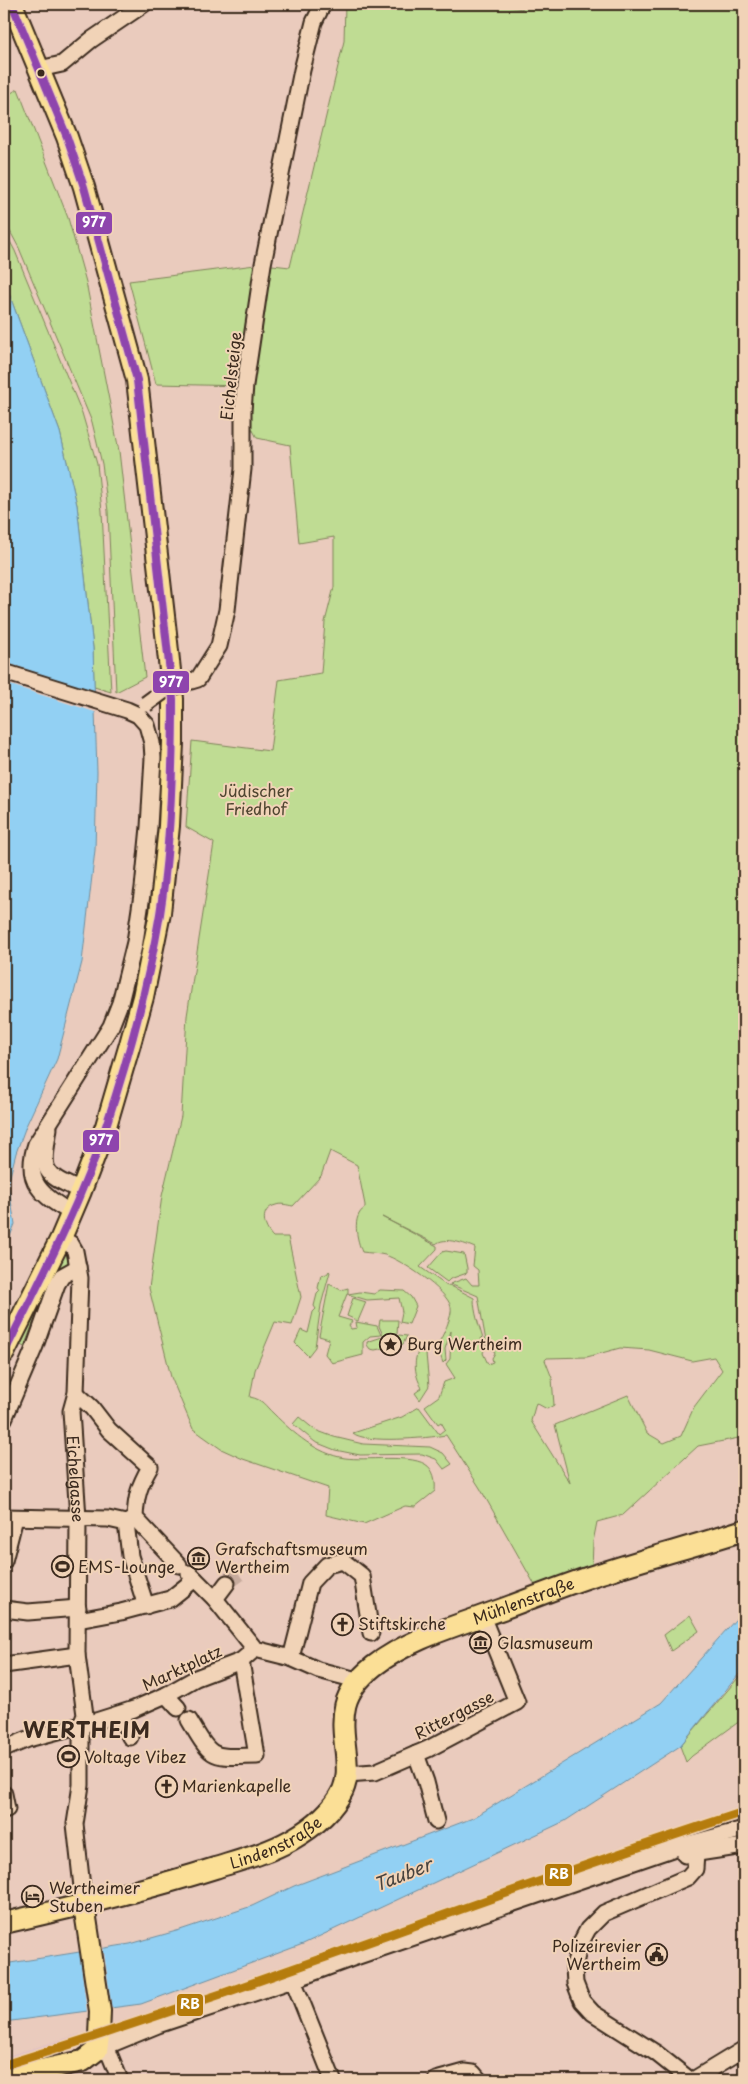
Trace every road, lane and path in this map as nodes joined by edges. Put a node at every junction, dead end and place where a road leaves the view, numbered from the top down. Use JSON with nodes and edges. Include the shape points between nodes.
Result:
{"nodes":[{"id":1,"x":12,"y":4,"type":"edge"},
{"id":2,"x":144,"y":4,"type":"edge"},
{"id":3,"x":323,"y":4,"type":"edge"},
{"id":4,"x":39,"y":69,"type":"junction"},
{"id":5,"x":4,"y":672,"type":"edge"},
{"id":6,"x":137,"y":710,"type":"junction"},
{"id":7,"x":50,"y":1124,"type":"junction"},
{"id":8,"x":82,"y":1192,"type":"junction"},
{"id":9,"x":72,"y":1213,"type":"junction"},
{"id":10,"x":61,"y":1238,"type":"junction"},
{"id":11,"x":78,"y":1266,"type":"junction"},
{"id":12,"x":4,"y":1353,"type":"edge"},
{"id":13,"x":76,"y":1393,"type":"junction"},
{"id":14,"x":4,"y":1419,"type":"edge"},
{"id":15,"x":9,"y":1518,"type":"edge"},
{"id":16,"x":78,"y":1518,"type":"junction"},
{"id":17,"x":130,"y":1520,"type":"junction"},
{"id":18,"x":744,"y":1530,"type":"edge"},
{"id":19,"x":4,"y":1561,"type":"edge"},
{"id":20,"x":195,"y":1579,"type":"junction"},
{"id":21,"x":227,"y":1582,"type":"tunnel mouth"},
{"id":22,"x":215,"y":1599,"type":"junction"},
{"id":23,"x":146,"y":1606,"type":"junction"},
{"id":24,"x":4,"y":1608,"type":"edge"},
{"id":25,"x":78,"y":1614,"type":"junction"},
{"id":26,"x":482,"y":1616,"type":"junction"},
{"id":27,"x":371,"y":1633,"type":"dead end"},
{"id":28,"x":255,"y":1648,"type":"junction"},
{"id":29,"x":77,"y":1655,"type":"junction"},
{"id":30,"x":291,"y":1658,"type":"junction"},
{"id":31,"x":241,"y":1661,"type":"junction"},
{"id":32,"x":4,"y":1665,"type":"edge"},
{"id":33,"x":357,"y":1680,"type":"junction"},
{"id":34,"x":166,"y":1695,"type":"junction"},
{"id":35,"x":178,"y":1708,"type":"dead end"},
{"id":36,"x":120,"y":1714,"type":"junction"},
{"id":37,"x":188,"y":1720,"type":"dead end"},
{"id":38,"x":81,"y":1725,"type":"junction"},
{"id":39,"x":130,"y":1737,"type":"dead end"},
{"id":40,"x":4,"y":1749,"type":"edge"},
{"id":41,"x":416,"y":1754,"type":"junction"},
{"id":42,"x":347,"y":1774,"type":"junction"},
{"id":43,"x":4,"y":1794,"type":"edge"},
{"id":44,"x":4,"y":1810,"type":"edge"},
{"id":45,"x":436,"y":1821,"type":"dead end"},
{"id":46,"x":744,"y":1829,"type":"edge"},
{"id":47,"x":744,"y":1846,"type":"edge"},
{"id":48,"x":696,"y":1852,"type":"junction"},
{"id":49,"x":598,"y":1875,"type":"junction"},
{"id":50,"x":84,"y":1905,"type":"junction"},
{"id":51,"x":4,"y":1923,"type":"edge"},
{"id":52,"x":293,"y":1980,"type":"junction"},
{"id":53,"x":744,"y":2049,"type":"edge"},
{"id":54,"x":97,"y":2050,"type":"junction"},
{"id":55,"x":4,"y":2078,"type":"edge"},
{"id":56,"x":120,"y":2080,"type":"edge"},
{"id":57,"x":333,"y":2080,"type":"edge"},
{"id":58,"x":436,"y":2080,"type":"edge"},
{"id":59,"x":480,"y":2080,"type":"edge"},
{"id":60,"x":692,"y":2080,"type":"edge"}],
"edges":[{"from":1,"to":4,"type":"main road"},
{"from":2,"to":4,"type":"street","via":[[62,64]]},
{"from":3,"to":6,"type":"street","name":"Eichelsteige","bridge":true,"via":[[314,22],[302,70],[262,274],[245,386],[243,469],[227,610],[219,646],[198,679],[165,690]]},
{"from":4,"to":8,"type":"main road","via":[[84,187],[137,380],[173,718],[172,788],[160,913],[130,1044]]},
{"from":5,"to":6,"type":"street"},
{"from":6,"to":7,"type":"street","via":[[150,733],[154,758],[144,880],[135,942],[111,1026]]},
{"from":7,"to":8,"type":"street","via":[[46,1168],[55,1179]]},
{"from":7,"to":9,"type":"street","via":[[34,1149],[32,1176],[45,1196]]},
{"from":8,"to":9,"type":"main road"},
{"from":9,"to":10,"type":"main road"},
{"from":10,"to":11,"type":"street","name":"Eichelgasse","via":[[71,1244]]},
{"from":10,"to":12,"type":"main road"},
{"from":11,"to":13,"type":"street","name":"Eichelgasse"},
{"from":11,"to":14,"type":"street","via":[[62,1276],[57,1284]]},
{"from":13,"to":16,"type":"street","name":"Eichelgasse","via":[[71,1411]]},
{"from":13,"to":17,"type":"street","via":[[109,1430],[150,1467],[139,1484]]},
{"from":15,"to":16,"type":"street"},
{"from":15,"to":19,"type":"street"},
{"from":16,"to":17,"type":"street"},
{"from":16,"to":25,"type":"street","name":"Eichelgasse"},
{"from":17,"to":20,"type":"street"},
{"from":17,"to":23,"type":"street","via":[[130,1556]]},
{"from":18,"to":26,"type":"main road","name":"Mühlenstraße","via":[[603,1572]]},
{"from":20,"to":22,"type":"street"},
{"from":20,"to":23,"type":"street","via":[[170,1599]]},
{"from":21,"to":22,"type":"street"},
{"from":22,"to":28,"type":"street"},
{"from":23,"to":25,"type":"street"},
{"from":24,"to":25,"type":"street"},
{"from":25,"to":29,"type":"street","name":"Eichelgasse"},
{"from":26,"to":33,"type":"main road","name":"Mühlenstraße","via":[[406,1646]]},
{"from":26,"to":41,"type":"street","name":"Rittergasse","via":[[517,1702]]},
{"from":27,"to":30,"type":"street","via":[[362,1576],[343,1561],[327,1565],[310,1583]]},
{"from":28,"to":30,"type":"street"},
{"from":28,"to":31,"type":"street","name":"Marktplatz"},
{"from":29,"to":32,"type":"street"},
{"from":29,"to":38,"type":"street","name":"Eichelgasse","via":[[84,1715]]},
{"from":30,"to":33,"type":"street","via":[[308,1667]]},
{"from":31,"to":34,"type":"street","name":"Marktplatz","via":[[196,1678]]},
{"from":31,"to":37,"type":"street","via":[[257,1756],[213,1755]]},
{"from":33,"to":42,"type":"main road","name":"Lindenstraße","via":[[346,1697],[343,1713]]},
{"from":34,"to":35,"type":"street"},
{"from":34,"to":36,"type":"street","name":"Marktplatz"},
{"from":36,"to":38,"type":"street","name":"Marktplatz"},
{"from":36,"to":39,"type":"street"},
{"from":38,"to":40,"type":"street","name":"Marktplatz"},
{"from":38,"to":50,"type":"street","name":"Eichelgasse","via":[[81,1785],[75,1824]]},
{"from":41,"to":42,"type":"street","name":"Rittergasse","via":[[374,1772]]},
{"from":41,"to":45,"type":"street"},
{"from":42,"to":50,"type":"main road","name":"Lindenstraße","via":[[333,1806],[314,1826],[292,1840],[187,1877]]},
{"from":43,"to":44,"type":"street","via":[[7,1809]]},
{"from":46,"to":49,"type":"street","via":[[678,1847]]},
{"from":47,"to":48,"type":"street"},
{"from":48,"to":49,"type":"street","via":[[608,1878]]},
{"from":48,"to":60,"type":"street","via":[[695,1869],[688,1876],[604,1913],[588,1929],[579,1946],[574,1968],[575,1983],[582,2000],[592,2012],[656,2052]]},
{"from":49,"to":52,"type":"street"},
{"from":50,"to":51,"type":"main road","name":"Lindenstraße"},
{"from":50,"to":54,"type":"main road","via":[[100,2011]]},
{"from":52,"to":54,"type":"street","via":[[158,2025]]},
{"from":52,"to":57,"type":"street"},
{"from":53,"to":60,"type":"street"},
{"from":54,"to":55,"type":"main road","via":[[83,2062]]},
{"from":54,"to":56,"type":"street","via":[[110,2053]]},
{"from":58,"to":59,"type":"street","via":[[465,2072],[473,2073]]}]}
